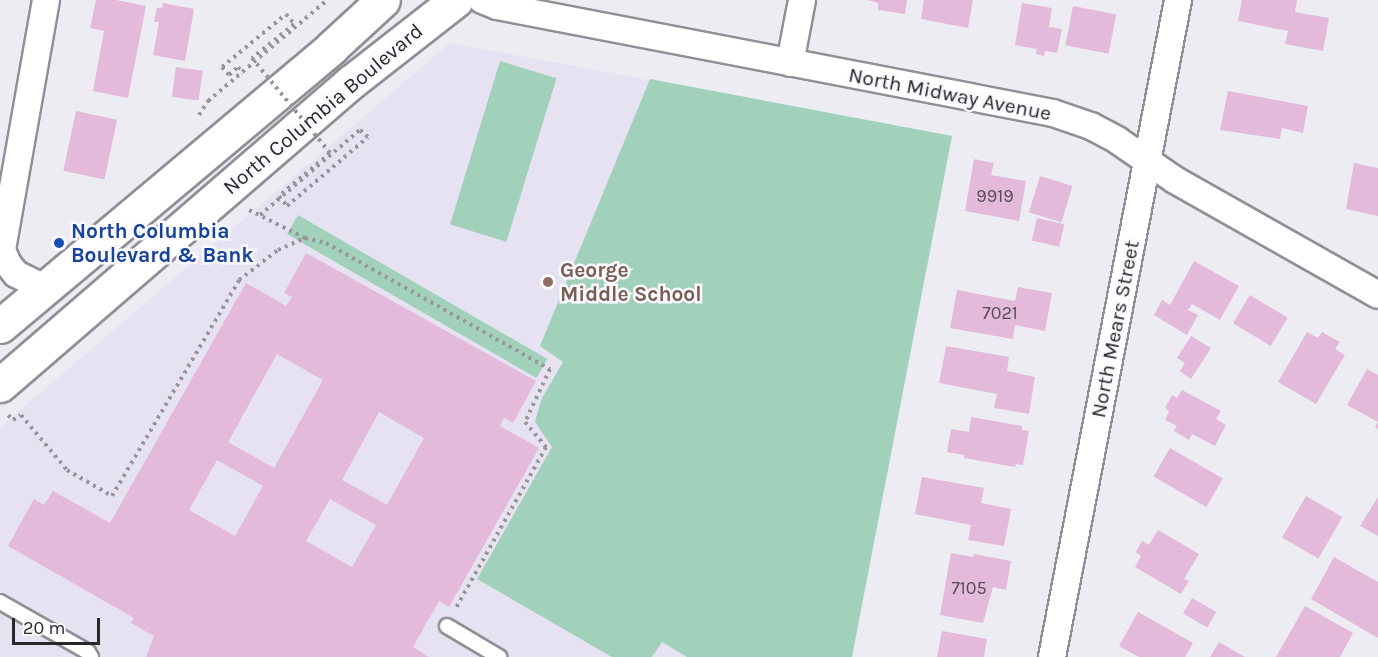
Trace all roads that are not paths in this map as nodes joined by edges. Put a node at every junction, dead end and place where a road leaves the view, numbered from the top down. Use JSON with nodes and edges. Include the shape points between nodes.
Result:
{"nodes":[{"id":1,"x":46,"y":0,"type":"edge"},
{"id":2,"x":383,"y":0,"type":"edge"},
{"id":3,"x":391,"y":0,"type":"edge"},
{"id":4,"x":456,"y":0,"type":"edge"},
{"id":5,"x":482,"y":0,"type":"edge"},
{"id":6,"x":802,"y":0,"type":"edge"},
{"id":7,"x":1178,"y":0,"type":"edge"},
{"id":8,"x":790,"y":63,"type":"junction"},
{"id":9,"x":351,"y":82,"type":"junction"},
{"id":10,"x":1147,"y":161,"type":"junction"},
{"id":11,"x":47,"y":288,"type":"junction"},
{"id":12,"x":1378,"y":295,"type":"edge"},
{"id":13,"x":0,"y":326,"type":"edge"},
{"id":14,"x":4,"y":400,"type":"edge"},
{"id":15,"x":0,"y":602,"type":"edge"},
{"id":16,"x":447,"y":626,"type":"road end"},
{"id":17,"x":91,"y":657,"type":"edge"},
{"id":18,"x":499,"y":657,"type":"edge"},
{"id":19,"x":1052,"y":657,"type":"edge"}],
"edges":[{"from":1,"to":11,"type":"street","via":[[2,250],[16,274]]},
{"from":2,"to":11,"type":"main road","name":"North Columbia Boulevard"},
{"from":3,"to":9,"type":"main road","via":[[393,6],[386,22],[351,65]]},
{"from":4,"to":9,"type":"main road","name":"North Columbia Boulevard"},
{"from":5,"to":8,"type":"street","name":"North Midway Avenue"},
{"from":6,"to":8,"type":"street"},
{"from":7,"to":10,"type":"street","name":"North Mears Street"},
{"from":8,"to":10,"type":"street","name":"North Midway Avenue","via":[[1053,113],[1091,126]]},
{"from":9,"to":14,"type":"main road","name":"North Columbia Boulevard"},
{"from":10,"to":12,"type":"street","name":"North Midway Avenue"},
{"from":10,"to":19,"type":"street","name":"North Mears Street"},
{"from":11,"to":13,"type":"main road","name":"North Columbia Boulevard"},
{"from":15,"to":17,"type":"lane"},
{"from":16,"to":18,"type":"lane"}]}
